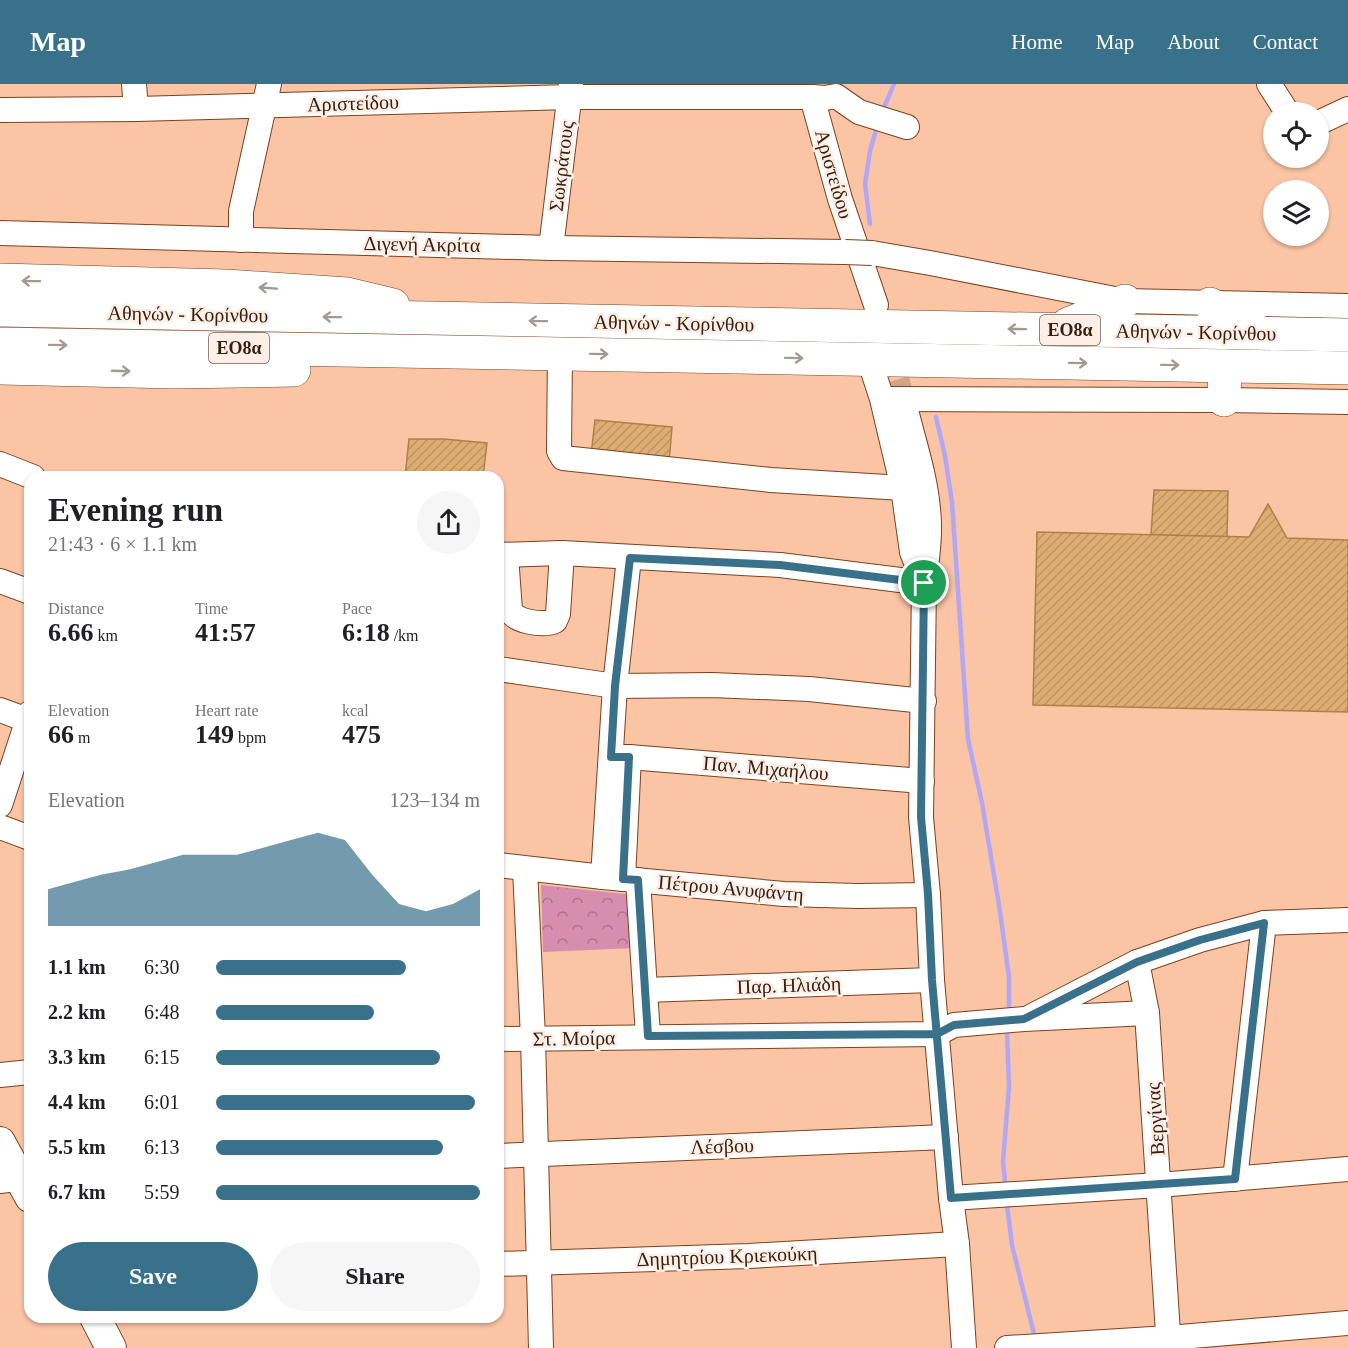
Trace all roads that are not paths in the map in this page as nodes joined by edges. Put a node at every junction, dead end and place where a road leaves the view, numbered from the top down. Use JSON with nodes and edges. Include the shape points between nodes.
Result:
{"nodes":[{"id":1,"x":134,"y":84,"type":"edge"},
{"id":2,"x":1269,"y":84,"type":"edge"},
{"id":3,"x":570,"y":90,"type":"edge"},
{"id":4,"x":733,"y":90,"type":"edge"},
{"id":5,"x":267,"y":95,"type":"edge"},
{"id":6,"x":812,"y":97,"type":"junction"},
{"id":7,"x":1281,"y":102,"type":"edge"},
{"id":8,"x":136,"y":109,"type":"junction"},
{"id":9,"x":1348,"y":109,"type":"edge"},
{"id":10,"x":0,"y":110,"type":"edge"},
{"id":11,"x":1329,"y":118,"type":"edge"},
{"id":12,"x":899,"y":126,"type":"dead end"},
{"id":13,"x":0,"y":233,"type":"edge"},
{"id":14,"x":241,"y":240,"type":"junction"},
{"id":15,"x":551,"y":248,"type":"junction"},
{"id":16,"x":0,"y":280,"type":"edge"},
{"id":17,"x":1125,"y":301,"type":"junction"},
{"id":18,"x":1210,"y":304,"type":"junction"},
{"id":19,"x":876,"y":305,"type":"dead end"},
{"id":20,"x":1348,"y":306,"type":"edge"},
{"id":21,"x":0,"y":310,"type":"edge"},
{"id":22,"x":453,"y":320,"type":"junction"},
{"id":23,"x":1055,"y":330,"type":"junction"},
{"id":24,"x":1260,"y":333,"type":"junction"},
{"id":25,"x":1348,"y":334,"type":"edge"},
{"id":26,"x":0,"y":344,"type":"edge"},
{"id":27,"x":477,"y":352,"type":"junction"},
{"id":28,"x":560,"y":353,"type":"junction"},
{"id":29,"x":869,"y":359,"type":"junction"},
{"id":30,"x":1224,"y":366,"type":"junction"},
{"id":31,"x":0,"y":368,"type":"edge"},
{"id":32,"x":1348,"y":368,"type":"edge"},
{"id":33,"x":882,"y":399,"type":"junction"},
{"id":34,"x":1224,"y":400,"type":"junction"},
{"id":35,"x":1348,"y":402,"type":"edge"},
{"id":36,"x":905,"y":406,"type":"tunnel mouth"},
{"id":37,"x":0,"y":464,"type":"edge"},
{"id":38,"x":24,"y":473,"type":"edge"},
{"id":39,"x":903,"y":488,"type":"junction"},
{"id":40,"x":562,"y":553,"type":"junction"},
{"id":41,"x":504,"y":555,"type":"edge"},
{"id":42,"x":630,"y":558,"type":"junction"},
{"id":43,"x":504,"y":569,"type":"edge"},
{"id":44,"x":0,"y":581,"type":"edge"},
{"id":45,"x":924,"y":583,"type":"junction"},
{"id":46,"x":24,"y":590,"type":"edge"},
{"id":47,"x":504,"y":670,"type":"edge"},
{"id":48,"x":615,"y":686,"type":"junction"},
{"id":49,"x":924,"y":701,"type":"junction"},
{"id":50,"x":0,"y":710,"type":"edge"},
{"id":51,"x":24,"y":717,"type":"edge"},
{"id":52,"x":24,"y":733,"type":"edge"},
{"id":53,"x":620,"y":757,"type":"junction"},
{"id":54,"x":922,"y":781,"type":"junction"},
{"id":55,"x":0,"y":805,"type":"edge"},
{"id":56,"x":0,"y":826,"type":"edge"},
{"id":57,"x":24,"y":836,"type":"edge"},
{"id":58,"x":504,"y":866,"type":"edge"},
{"id":59,"x":525,"y":869,"type":"junction"},
{"id":60,"x":621,"y":879,"type":"junction"},
{"id":61,"x":928,"y":894,"type":"junction"},
{"id":62,"x":1348,"y":920,"type":"edge"},
{"id":63,"x":1264,"y":923,"type":"junction"},
{"id":64,"x":1137,"y":962,"type":"junction"},
{"id":65,"x":932,"y":980,"type":"junction"},
{"id":66,"x":645,"y":990,"type":"junction"},
{"id":67,"x":1147,"y":1013,"type":"junction"},
{"id":68,"x":1024,"y":1019,"type":"junction"},
{"id":69,"x":937,"y":1034,"type":"junction"},
{"id":70,"x":648,"y":1036,"type":"junction"},
{"id":71,"x":533,"y":1038,"type":"junction"},
{"id":72,"x":504,"y":1039,"type":"edge"},
{"id":73,"x":24,"y":1073,"type":"edge"},
{"id":74,"x":0,"y":1075,"type":"edge"},
{"id":75,"x":946,"y":1137,"type":"junction"},
{"id":76,"x":0,"y":1142,"type":"edge"},
{"id":77,"x":537,"y":1154,"type":"junction"},
{"id":78,"x":504,"y":1156,"type":"edge"},
{"id":79,"x":1348,"y":1169,"type":"edge"},
{"id":80,"x":1235,"y":1179,"type":"junction"},
{"id":81,"x":20,"y":1183,"type":"edge"},
{"id":82,"x":1159,"y":1185,"type":"junction"},
{"id":83,"x":951,"y":1198,"type":"junction"},
{"id":84,"x":957,"y":1244,"type":"junction"},
{"id":85,"x":504,"y":1263,"type":"edge"},
{"id":86,"x":540,"y":1263,"type":"junction"},
{"id":87,"x":98,"y":1323,"type":"edge"},
{"id":88,"x":1348,"y":1323,"type":"edge"},
{"id":89,"x":1168,"y":1343,"type":"edge"},
{"id":90,"x":111,"y":1348,"type":"edge"},
{"id":91,"x":541,"y":1348,"type":"edge"},
{"id":92,"x":964,"y":1348,"type":"edge"},
{"id":93,"x":1006,"y":1348,"type":"edge"}],
"edges":[{"from":1,"to":8,"type":"street"},
{"from":2,"to":7,"type":"street"},
{"from":3,"to":4,"type":"street","name":"Αριστείδου"},
{"from":3,"to":5,"type":"street","name":"Αριστείδου"},
{"from":3,"to":15,"type":"street","name":"Σωκράτους"},
{"from":4,"to":6,"type":"street","name":"Αριστείδου"},
{"from":5,"to":8,"type":"street","name":"Αριστείδου"},
{"from":5,"to":14,"type":"street","via":[[241,211]]},
{"from":6,"to":12,"type":"street","via":[[836,96],[866,116]]},
{"from":6,"to":19,"type":"street","name":"Αριστείδου","via":[[840,199]]},
{"from":8,"to":10,"type":"street","name":"Αριστείδου"},
{"from":9,"to":11,"type":"street"},
{"from":13,"to":14,"type":"street","name":"Διγενή Ακρίτα"},
{"from":14,"to":15,"type":"street","name":"Διγενή Ακρίτα"},
{"from":15,"to":17,"type":"street","name":"Διγενή Ακρίτα","bridge":true,"via":[[872,253]]},
{"from":22,"to":16,"type":"highway","one_way":true,"via":[[347,294],[226,285]]},
{"from":17,"to":18,"type":"street","name":"Διγενή Ακρίτα"},
{"from":17,"to":23,"type":"highway"},
{"from":18,"to":20,"type":"street","name":"Διγενή Ακρίτα"},
{"from":18,"to":24,"type":"highway"},
{"from":22,"to":21,"type":"highway","name":"Αθηνών - Κορίνθου","number":"ΕΟ8α","one_way":true},
{"from":23,"to":22,"type":"highway","name":"Αθηνών - Κορίνθου","number":"ΕΟ8α","one_way":true},
{"from":23,"to":24,"type":"highway","name":"Αθηνών - Κορίνθου","number":"ΕΟ8α"},
{"from":24,"to":25,"type":"highway","name":"Αθηνών - Κορίνθου","number":"ΕΟ8α"},
{"from":26,"to":27,"type":"highway","name":"Αθηνών - Κορίνθου","number":"ΕΟ8α","one_way":true},
{"from":27,"to":28,"type":"highway","name":"Αθηνών - Κορίνθου","number":"ΕΟ8α"},
{"from":31,"to":27,"type":"highway","one_way":true,"via":[[175,372],[382,367]]},
{"from":28,"to":29,"type":"highway","name":"Αθηνών - Κορίνθου","number":"ΕΟ8α","one_way":true},
{"from":28,"to":39,"type":"street","via":[[559,451],[563,458],[771,480]]},
{"from":29,"to":30,"type":"highway","name":"Αθηνών - Κορίνθου","number":"ΕΟ8α","one_way":true},
{"from":29,"to":33,"type":"street"},
{"from":30,"to":32,"type":"highway","name":"Αθηνών - Κορίνθου","number":"ΕΟ8α"},
{"from":30,"to":34,"type":"highway"},
{"from":33,"to":34,"type":"street"},
{"from":33,"to":39,"type":"street"},
{"from":34,"to":35,"type":"street"},
{"from":36,"to":45,"type":"street","via":[[929,510]]},
{"from":37,"to":38,"type":"street"},
{"from":39,"to":45,"type":"street","via":[[912,552]]},
{"from":40,"to":41,"type":"street"},
{"from":40,"to":42,"type":"street"},
{"from":40,"to":43,"type":"street","via":[[558,614],[550,623],[512,615]]},
{"from":42,"to":45,"type":"street","via":[[780,565]]},
{"from":42,"to":48,"type":"street"},
{"from":44,"to":46,"type":"street"},
{"from":45,"to":49,"type":"street"},
{"from":47,"to":48,"type":"street"},
{"from":48,"to":49,"type":"street","via":[[809,688]]},
{"from":48,"to":53,"type":"street"},
{"from":49,"to":54,"type":"street"},
{"from":50,"to":51,"type":"street"},
{"from":52,"to":55,"type":"street"},
{"from":53,"to":54,"type":"street","name":"Παν. Μιχαήλου"},
{"from":53,"to":60,"type":"street"},
{"from":54,"to":61,"type":"street"},
{"from":56,"to":57,"type":"street"},
{"from":58,"to":59,"type":"street","name":"Πέτρου Ανυφάντη"},
{"from":59,"to":60,"type":"street","name":"Πέτρου Ανυφάντη"},
{"from":59,"to":71,"type":"street"},
{"from":60,"to":61,"type":"street","name":"Πέτρου Ανυφάντη","via":[[784,894]]},
{"from":60,"to":66,"type":"street"},
{"from":61,"to":65,"type":"street"},
{"from":62,"to":63,"type":"street"},
{"from":63,"to":64,"type":"street"},
{"from":63,"to":80,"type":"street"},
{"from":64,"to":67,"type":"street","name":"Βεργίνας"},
{"from":64,"to":68,"type":"street"},
{"from":65,"to":66,"type":"street","name":"Παρ. Ηλιάδη"},
{"from":65,"to":69,"type":"street"},
{"from":66,"to":70,"type":"street"},
{"from":67,"to":68,"type":"street","name":"Στ. Μοίρα"},
{"from":67,"to":82,"type":"street","name":"Βεργίνας"},
{"from":68,"to":69,"type":"street","name":"Στ. Μοίρα","via":[[954,1025]]},
{"from":69,"to":70,"type":"street","name":"Στ. Μοίρα"},
{"from":69,"to":75,"type":"street"},
{"from":70,"to":71,"type":"street","name":"Στ. Μοίρα"},
{"from":71,"to":72,"type":"street","name":"Στ. Μοίρα"},
{"from":71,"to":77,"type":"street"},
{"from":73,"to":74,"type":"street"},
{"from":75,"to":77,"type":"street","name":"Λέσβου"},
{"from":75,"to":83,"type":"street"},
{"from":76,"to":81,"type":"main road"},
{"from":77,"to":78,"type":"street","name":"Λέσβου"},
{"from":77,"to":86,"type":"street"},
{"from":79,"to":80,"type":"street"},
{"from":80,"to":82,"type":"street"},
{"from":82,"to":83,"type":"street"},
{"from":82,"to":89,"type":"street","name":"Βεργίνας"},
{"from":83,"to":84,"type":"street"},
{"from":84,"to":86,"type":"street","name":"Δημητρίου Κριεκούκη"},
{"from":84,"to":92,"type":"street"},
{"from":85,"to":86,"type":"street","name":"Δημητρίου Κριεκούκη"},
{"from":86,"to":91,"type":"street"},
{"from":87,"to":90,"type":"main road"},
{"from":88,"to":89,"type":"street"},
{"from":89,"to":93,"type":"street"}]}
